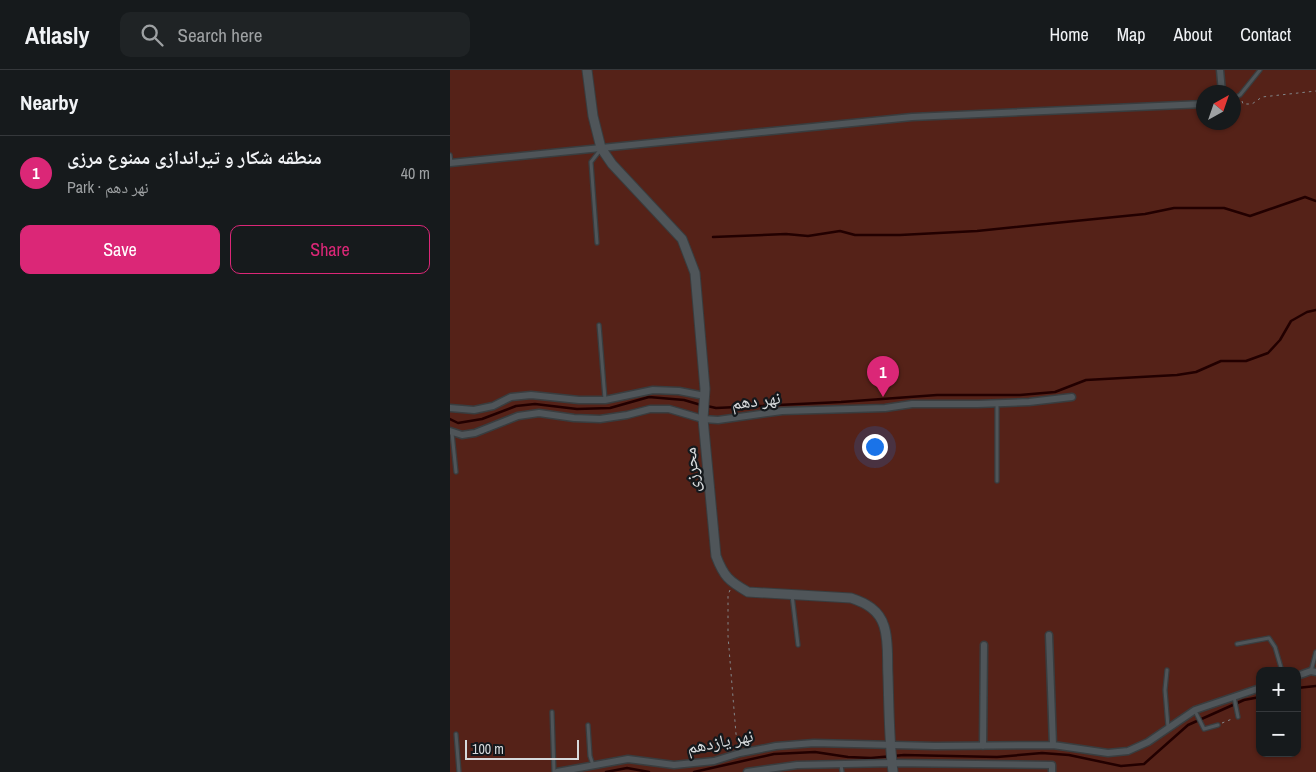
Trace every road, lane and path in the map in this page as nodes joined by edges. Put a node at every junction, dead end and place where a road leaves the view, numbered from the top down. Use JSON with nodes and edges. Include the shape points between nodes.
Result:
{"nodes":[{"id":1,"x":587,"y":70,"type":"edge"},
{"id":2,"x":1220,"y":70,"type":"edge"},
{"id":3,"x":1260,"y":70,"type":"edge"},
{"id":4,"x":1221,"y":85,"type":"edge"},
{"id":5,"x":1316,"y":91,"type":"edge"},
{"id":6,"x":1241,"y":94,"type":"edge"},
{"id":7,"x":1241,"y":98,"type":"edge"},
{"id":8,"x":1196,"y":104,"type":"edge"},
{"id":9,"x":601,"y":148,"type":"junction"},
{"id":10,"x":450,"y":155,"type":"edge"},
{"id":11,"x":451,"y":163,"type":"edge"},
{"id":12,"x":597,"y":243,"type":"dead end"},
{"id":13,"x":599,"y":325,"type":"dead end"},
{"id":14,"x":1072,"y":397,"type":"dead end"},
{"id":15,"x":705,"y":398,"type":"junction"},
{"id":16,"x":605,"y":400,"type":"junction"},
{"id":17,"x":997,"y":403,"type":"junction"},
{"id":18,"x":450,"y":408,"type":"edge"},
{"id":19,"x":703,"y":416,"type":"junction"},
{"id":20,"x":451,"y":432,"type":"edge"},
{"id":21,"x":456,"y":472,"type":"dead end"},
{"id":22,"x":997,"y":481,"type":"dead end"},
{"id":23,"x":733,"y":583,"type":"junction"},
{"id":24,"x":792,"y":594,"type":"junction"},
{"id":25,"x":1049,"y":635,"type":"dead end"},
{"id":26,"x":1237,"y":644,"type":"dead end"},
{"id":27,"x":798,"y":645,"type":"dead end"},
{"id":28,"x":984,"y":645,"type":"dead end"},
{"id":29,"x":1316,"y":652,"type":"edge"},
{"id":30,"x":1281,"y":667,"type":"edge"},
{"id":31,"x":1167,"y":670,"type":"dead end"},
{"id":32,"x":1313,"y":671,"type":"edge"},
{"id":33,"x":1301,"y":675,"type":"edge"},
{"id":34,"x":1256,"y":690,"type":"edge"},
{"id":35,"x":1235,"y":699,"type":"junction"},
{"id":36,"x":552,"y":712,"type":"dead end"},
{"id":37,"x":1196,"y":713,"type":"junction"},
{"id":38,"x":1238,"y":717,"type":"joint"},
{"id":39,"x":588,"y":725,"type":"dead end"},
{"id":40,"x":1218,"y":725,"type":"joint"},
{"id":41,"x":1168,"y":727,"type":"junction"},
{"id":42,"x":456,"y":734,"type":"dead end"},
{"id":43,"x":1053,"y":745,"type":"junction"},
{"id":44,"x":983,"y":746,"type":"junction"},
{"id":45,"x":890,"y":747,"type":"junction"},
{"id":46,"x":740,"y":752,"type":"junction"},
{"id":47,"x":841,"y":764,"type":"junction"},
{"id":48,"x":593,"y":765,"type":"junction"},
{"id":49,"x":892,"y":765,"type":"edge"},
{"id":50,"x":459,"y":772,"type":"edge"},
{"id":51,"x":556,"y":772,"type":"edge"},
{"id":52,"x":747,"y":772,"type":"edge"},
{"id":53,"x":842,"y":772,"type":"edge"},
{"id":54,"x":1052,"y":772,"type":"edge"}],
"edges":[{"from":1,"to":9,"type":"street","name":"محرزی","via":[[592,116]]},
{"from":2,"to":4,"type":"street"},
{"from":3,"to":6,"type":"lane"},
{"from":5,"to":7,"type":"path","via":[[1262,98],[1252,104],[1243,104]]},
{"from":8,"to":9,"type":"street","via":[[912,116]]},
{"from":9,"to":11,"type":"street"},
{"from":9,"to":12,"type":"lane","via":[[591,162]]},
{"from":9,"to":15,"type":"street","name":"محرزی","via":[[682,239],[695,273]]},
{"from":10,"to":11,"type":"lane"},
{"from":13,"to":16,"type":"lane"},
{"from":14,"to":17,"type":"street","name":"نهر دهم"},
{"from":15,"to":16,"type":"street","via":[[679,391],[653,390]]},
{"from":15,"to":19,"type":"street","name":"محرزی"},
{"from":16,"to":18,"type":"street","via":[[531,395],[511,397],[493,406],[474,410]]},
{"from":17,"to":19,"type":"street","name":"نهر دهم","via":[[912,404],[782,412],[718,420]]},
{"from":17,"to":22,"type":"lane"},
{"from":19,"to":20,"type":"street","name":"نهر دهم","via":[[669,409],[600,418],[539,413],[518,416],[475,433],[462,435]]},
{"from":19,"to":23,"type":"street","name":"محرزی","via":[[716,556],[722,572]]},
{"from":20,"to":21,"type":"lane"},
{"from":23,"to":24,"type":"street","via":[[748,592]]},
{"from":23,"to":46,"type":"path","via":[[728,595],[728,636]]},
{"from":24,"to":27,"type":"lane"},
{"from":24,"to":45,"type":"street","via":[[851,598],[866,603],[877,613],[884,626],[887,643]]},
{"from":25,"to":43,"type":"street"},
{"from":26,"to":30,"type":"lane","via":[[1269,638]]},
{"from":28,"to":44,"type":"street"},
{"from":29,"to":32,"type":"lane"},
{"from":31,"to":41,"type":"lane"},
{"from":32,"to":33,"type":"street"},
{"from":34,"to":35,"type":"street","name":"نهر یازدهم"},
{"from":35,"to":37,"type":"street","name":"نهر یازدهم"},
{"from":35,"to":38,"type":"lane"},
{"from":36,"to":51,"type":"lane"},
{"from":37,"to":40,"type":"lane","via":[[1204,729]]},
{"from":37,"to":41,"type":"street","name":"نهر یازدهم"},
{"from":38,"to":40,"type":"path"},
{"from":39,"to":48,"type":"lane"},
{"from":41,"to":43,"type":"street","name":"نهر یازدهم","via":[[1148,742],[1128,751],[1108,753]]},
{"from":42,"to":50,"type":"lane"},
{"from":43,"to":44,"type":"street","name":"نهر یازدهم"},
{"from":44,"to":45,"type":"street","name":"نهر یازدهم"},
{"from":45,"to":46,"type":"street","name":"نهر یازدهم","via":[[814,743]]},
{"from":45,"to":49,"type":"street"},
{"from":46,"to":48,"type":"street","name":"نهر یازدهم","via":[[714,761],[674,765],[628,759]]},
{"from":47,"to":49,"type":"street"},
{"from":47,"to":52,"type":"street","via":[[796,765]]},
{"from":47,"to":53,"type":"lane"},
{"from":48,"to":51,"type":"street","name":"نهر یازدهم"},
{"from":49,"to":54,"type":"street","via":[[1052,765]]}]}
